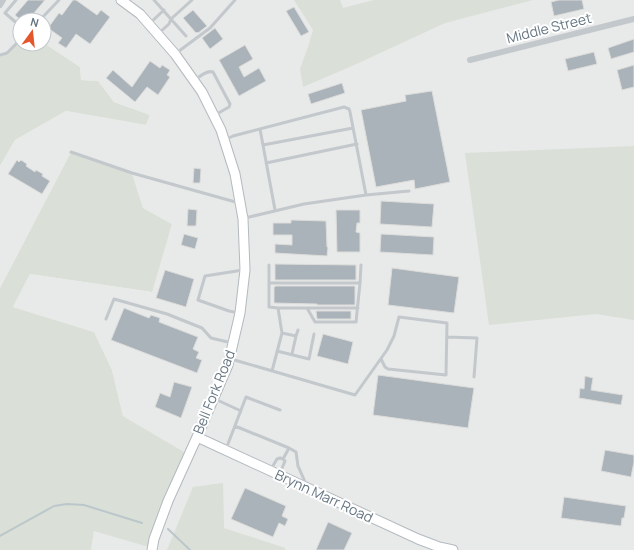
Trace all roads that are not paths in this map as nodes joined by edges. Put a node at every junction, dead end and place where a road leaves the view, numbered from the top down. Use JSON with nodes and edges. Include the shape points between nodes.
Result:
{"nodes":[{"id":1,"x":3,"y":0,"type":"edge"},
{"id":2,"x":16,"y":0,"type":"edge"},
{"id":3,"x":59,"y":0,"type":"edge"},
{"id":4,"x":121,"y":0,"type":"edge"},
{"id":5,"x":154,"y":0,"type":"edge"},
{"id":6,"x":192,"y":0,"type":"edge"},
{"id":7,"x":235,"y":0,"type":"edge"},
{"id":8,"x":0,"y":5,"type":"edge"},
{"id":9,"x":164,"y":10,"type":"junction"},
{"id":10,"x":48,"y":12,"type":"edge"},
{"id":11,"x":12,"y":19,"type":"edge"},
{"id":12,"x":171,"y":19,"type":"junction"},
{"id":13,"x":634,"y":19,"type":"edge"},
{"id":14,"x":149,"y":24,"type":"junction"},
{"id":15,"x":158,"y":34,"type":"junction"},
{"id":16,"x":186,"y":36,"type":"dead end"},
{"id":17,"x":12,"y":48,"type":"edge"},
{"id":18,"x":175,"y":54,"type":"junction"},
{"id":19,"x":0,"y":55,"type":"edge"},
{"id":20,"x":470,"y":60,"type":"dead end"},
{"id":21,"x":194,"y":81,"type":"junction"},
{"id":22,"x":214,"y":116,"type":"junction"},
{"id":23,"x":353,"y":128,"type":"junction"},
{"id":24,"x":260,"y":129,"type":"junction"},
{"id":25,"x":224,"y":140,"type":"junction"},
{"id":26,"x":357,"y":144,"type":"junction"},
{"id":27,"x":263,"y":145,"type":"junction"},
{"id":28,"x":71,"y":152,"type":"dead end"},
{"id":29,"x":266,"y":163,"type":"junction"},
{"id":30,"x":409,"y":191,"type":"dead end"},
{"id":31,"x":366,"y":194,"type":"junction"},
{"id":32,"x":240,"y":204,"type":"junction"},
{"id":33,"x":275,"y":210,"type":"junction"},
{"id":34,"x":243,"y":219,"type":"junction"},
{"id":35,"x":269,"y":265,"type":"dead end"},
{"id":36,"x":361,"y":265,"type":"dead end"},
{"id":37,"x":245,"y":270,"type":"junction"},
{"id":38,"x":269,"y":283,"type":"junction"},
{"id":39,"x":360,"y":283,"type":"junction"},
{"id":40,"x":278,"y":308,"type":"junction"},
{"id":41,"x":307,"y":308,"type":"junction"},
{"id":42,"x":358,"y":308,"type":"junction"},
{"id":43,"x":240,"y":313,"type":"junction"},
{"id":44,"x":106,"y":319,"type":"dead end"},
{"id":45,"x":298,"y":330,"type":"dead end"},
{"id":46,"x":282,"y":333,"type":"junction"},
{"id":47,"x":314,"y":334,"type":"dead end"},
{"id":48,"x":296,"y":336,"type":"junction"},
{"id":49,"x":447,"y":337,"type":"junction"},
{"id":50,"x":234,"y":343,"type":"junction"},
{"id":51,"x":277,"y":351,"type":"junction"},
{"id":52,"x":292,"y":354,"type":"junction"},
{"id":53,"x":230,"y":359,"type":"junction"},
{"id":54,"x":381,"y":359,"type":"junction"},
{"id":55,"x":272,"y":371,"type":"junction"},
{"id":56,"x":474,"y":377,"type":"dead end"},
{"id":57,"x":213,"y":399,"type":"junction"},
{"id":58,"x":241,"y":410,"type":"junction"},
{"id":59,"x":280,"y":410,"type":"dead end"},
{"id":60,"x":235,"y":426,"type":"junction"},
{"id":61,"x":197,"y":437,"type":"junction"},
{"id":62,"x":289,"y":448,"type":"junction"},
{"id":63,"x":226,"y":451,"type":"junction"},
{"id":64,"x":283,"y":459,"type":"junction"},
{"id":65,"x":270,"y":471,"type":"junction"},
{"id":66,"x":279,"y":475,"type":"junction"},
{"id":67,"x":307,"y":488,"type":"junction"},
{"id":68,"x":152,"y":550,"type":"edge"},
{"id":69,"x":453,"y":550,"type":"edge"}],
"edges":[{"from":1,"to":8,"type":"street"},
{"from":2,"to":11,"type":"lane","via":[[5,13]]},
{"from":3,"to":10,"type":"lane"},
{"from":4,"to":14,"type":"main road","name":"Bell Fork Road"},
{"from":5,"to":9,"type":"lane"},
{"from":6,"to":12,"type":"lane"},
{"from":7,"to":18,"type":"lane","via":[[210,28]]},
{"from":9,"to":12,"type":"lane"},
{"from":9,"to":14,"type":"lane"},
{"from":12,"to":15,"type":"lane"},
{"from":12,"to":16,"type":"lane"},
{"from":13,"to":20,"type":"street","name":"Middle Street"},
{"from":14,"to":15,"type":"main road","name":"Bell Fork Road"},
{"from":15,"to":18,"type":"main road","name":"Bell Fork Road"},
{"from":17,"to":19,"type":"lane"},
{"from":18,"to":21,"type":"main road","name":"Bell Fork Road"},
{"from":21,"to":22,"type":"main road","name":"Bell Fork Road"},
{"from":21,"to":22,"type":"lane","via":[[208,71],[213,72],[230,104]]},
{"from":22,"to":25,"type":"main road","name":"Bell Fork Road"},
{"from":23,"to":24,"type":"lane","via":[[349,109],[344,107]]},
{"from":23,"to":26,"type":"lane"},
{"from":23,"to":27,"type":"lane"},
{"from":24,"to":25,"type":"lane"},
{"from":24,"to":27,"type":"lane"},
{"from":25,"to":32,"type":"main road","name":"Bell Fork Road","via":[[235,174]]},
{"from":26,"to":29,"type":"lane"},
{"from":26,"to":31,"type":"lane"},
{"from":27,"to":29,"type":"lane"},
{"from":28,"to":32,"type":"lane","via":[[132,173]]},
{"from":29,"to":33,"type":"lane"},
{"from":30,"to":31,"type":"lane"},
{"from":31,"to":33,"type":"lane"},
{"from":32,"to":34,"type":"main road","name":"Bell Fork Road"},
{"from":33,"to":34,"type":"lane"},
{"from":34,"to":37,"type":"main road","name":"Bell Fork Road"},
{"from":35,"to":38,"type":"lane"},
{"from":36,"to":39,"type":"lane"},
{"from":37,"to":43,"type":"main road","name":"Bell Fork Road"},
{"from":37,"to":43,"type":"lane","via":[[205,276],[198,300]]},
{"from":38,"to":39,"type":"lane"},
{"from":38,"to":40,"type":"lane","via":[[269,307]]},
{"from":39,"to":42,"type":"lane"},
{"from":40,"to":41,"type":"lane"},
{"from":40,"to":46,"type":"lane"},
{"from":41,"to":42,"type":"lane"},
{"from":41,"to":42,"type":"lane","via":[[314,322],[356,322]]},
{"from":43,"to":50,"type":"main road","name":"Bell Fork Road"},
{"from":44,"to":50,"type":"lane","via":[[114,300],[167,314],[202,328],[212,338]]},
{"from":45,"to":48,"type":"lane"},
{"from":46,"to":48,"type":"lane"},
{"from":46,"to":51,"type":"lane"},
{"from":47,"to":52,"type":"lane","via":[[309,359]]},
{"from":48,"to":52,"type":"lane"},
{"from":49,"to":54,"type":"lane","via":[[447,323],[399,317],[394,336]]},
{"from":49,"to":54,"type":"lane","via":[[446,375],[388,369]]},
{"from":49,"to":56,"type":"lane","via":[[477,338]]},
{"from":50,"to":53,"type":"main road","name":"Bell Fork Road"},
{"from":51,"to":52,"type":"lane"},
{"from":51,"to":55,"type":"lane"},
{"from":53,"to":55,"type":"lane"},
{"from":53,"to":57,"type":"main road","name":"Bell Fork Road"},
{"from":54,"to":55,"type":"lane","via":[[355,395]]},
{"from":57,"to":58,"type":"lane"},
{"from":57,"to":61,"type":"main road","name":"Bell Fork Road"},
{"from":58,"to":59,"type":"lane","via":[[246,397]]},
{"from":58,"to":60,"type":"lane"},
{"from":60,"to":62,"type":"lane"},
{"from":60,"to":63,"type":"lane"},
{"from":61,"to":63,"type":"main road","name":"Brynn Marr Road"},
{"from":61,"to":68,"type":"main road","name":"Bell Fork Road","via":[[168,501]]},
{"from":62,"to":64,"type":"lane"},
{"from":62,"to":67,"type":"lane","via":[[296,452],[298,466]]},
{"from":63,"to":65,"type":"main road","name":"Brynn Marr Road"},
{"from":64,"to":65,"type":"lane","via":[[277,459]]},
{"from":64,"to":66,"type":"lane","via":[[285,464]]},
{"from":65,"to":66,"type":"main road","name":"Brynn Marr Road"},
{"from":66,"to":67,"type":"main road","name":"Brynn Marr Road"},
{"from":67,"to":69,"type":"main road","name":"Brynn Marr Road","via":[[418,539]]}]}
